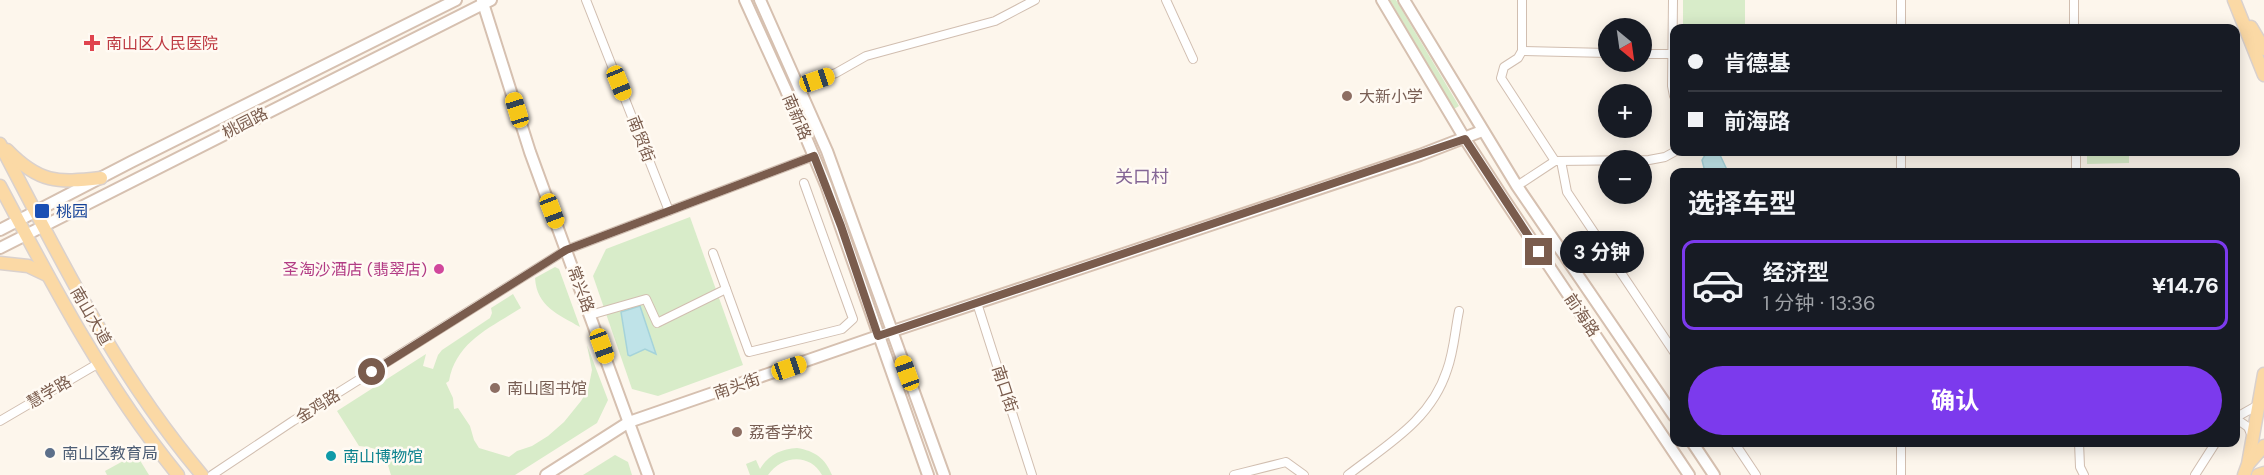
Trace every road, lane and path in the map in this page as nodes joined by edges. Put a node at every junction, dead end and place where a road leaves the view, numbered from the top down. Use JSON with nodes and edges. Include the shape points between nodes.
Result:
{"nodes":[{"id":1,"x":442,"y":0,"type":"edge"},
{"id":2,"x":456,"y":0,"type":"edge"},
{"id":3,"x":586,"y":0,"type":"edge"},
{"id":4,"x":744,"y":0,"type":"edge"},
{"id":5,"x":760,"y":0,"type":"edge"},
{"id":6,"x":1035,"y":0,"type":"edge"},
{"id":7,"x":1167,"y":0,"type":"edge"},
{"id":8,"x":1382,"y":0,"type":"edge"},
{"id":9,"x":1404,"y":0,"type":"edge"},
{"id":10,"x":1522,"y":0,"type":"edge"},
{"id":11,"x":1673,"y":0,"type":"edge"},
{"id":12,"x":1901,"y":0,"type":"edge"},
{"id":13,"x":2074,"y":0,"type":"edge"},
{"id":14,"x":2235,"y":0,"type":"edge"},
{"id":15,"x":486,"y":1,"type":"edge"},
{"id":16,"x":430,"y":13,"type":"junction"},
{"id":17,"x":1673,"y":24,"type":"edge"},
{"id":18,"x":1901,"y":24,"type":"edge"},
{"id":19,"x":2074,"y":24,"type":"edge"},
{"id":20,"x":2264,"y":49,"type":"edge"},
{"id":21,"x":1522,"y":51,"type":"junction"},
{"id":22,"x":1598,"y":53,"type":"edge"},
{"id":23,"x":1652,"y":54,"type":"edge"},
{"id":24,"x":1670,"y":54,"type":"edge"},
{"id":25,"x":1193,"y":59,"type":"dead end"},
{"id":26,"x":2264,"y":75,"type":"edge"},
{"id":27,"x":799,"y":86,"type":"junction"},
{"id":28,"x":1482,"y":131,"type":"junction"},
{"id":29,"x":1465,"y":139,"type":"junction"},
{"id":30,"x":0,"y":143,"type":"edge"},
{"id":31,"x":1670,"y":154,"type":"edge"},
{"id":32,"x":814,"y":156,"type":"junction"},
{"id":33,"x":1558,"y":161,"type":"junction"},
{"id":34,"x":101,"y":178,"type":"junction"},
{"id":35,"x":804,"y":183,"type":"dead end"},
{"id":36,"x":0,"y":186,"type":"edge"},
{"id":37,"x":1517,"y":186,"type":"junction"},
{"id":38,"x":669,"y":211,"type":"junction"},
{"id":39,"x":35,"y":212,"type":"junction"},
{"id":40,"x":18,"y":221,"type":"junction"},
{"id":41,"x":43,"y":226,"type":"junction"},
{"id":42,"x":0,"y":230,"type":"edge"},
{"id":43,"x":26,"y":235,"type":"junction"},
{"id":44,"x":0,"y":248,"type":"edge"},
{"id":45,"x":566,"y":250,"type":"junction"},
{"id":46,"x":713,"y":253,"type":"dead end"},
{"id":47,"x":0,"y":263,"type":"edge"},
{"id":48,"x":47,"y":275,"type":"junction"},
{"id":49,"x":726,"y":290,"type":"junction"},
{"id":50,"x":978,"y":303,"type":"junction"},
{"id":51,"x":1459,"y":311,"type":"dead end"},
{"id":52,"x":590,"y":315,"type":"junction"},
{"id":53,"x":892,"y":332,"type":"junction"},
{"id":54,"x":878,"y":336,"type":"junction"},
{"id":55,"x":1670,"y":346,"type":"edge"},
{"id":56,"x":99,"y":363,"type":"junction"},
{"id":57,"x":2264,"y":374,"type":"edge"},
{"id":58,"x":2259,"y":404,"type":"junction"},
{"id":59,"x":1670,"y":410,"type":"edge"},
{"id":60,"x":2240,"y":415,"type":"edge"},
{"id":61,"x":0,"y":421,"type":"edge"},
{"id":62,"x":2240,"y":421,"type":"edge"},
{"id":63,"x":629,"y":422,"type":"junction"},
{"id":64,"x":2253,"y":437,"type":"junction"},
{"id":65,"x":1670,"y":446,"type":"edge"},
{"id":66,"x":2264,"y":446,"type":"edge"},
{"id":67,"x":1670,"y":447,"type":"edge"},
{"id":68,"x":1695,"y":447,"type":"edge"},
{"id":69,"x":1737,"y":447,"type":"edge"},
{"id":70,"x":1900,"y":447,"type":"edge"},
{"id":71,"x":2079,"y":447,"type":"edge"},
{"id":72,"x":2213,"y":447,"type":"edge"},
{"id":73,"x":2246,"y":470,"type":"edge"},
{"id":74,"x":2264,"y":473,"type":"edge"},
{"id":75,"x":178,"y":475,"type":"edge"},
{"id":76,"x":202,"y":475,"type":"edge"},
{"id":77,"x":212,"y":475,"type":"edge"},
{"id":78,"x":546,"y":475,"type":"edge"},
{"id":79,"x":648,"y":475,"type":"edge"},
{"id":80,"x":928,"y":475,"type":"edge"},
{"id":81,"x":944,"y":475,"type":"edge"},
{"id":82,"x":1032,"y":475,"type":"edge"},
{"id":83,"x":1234,"y":475,"type":"edge"},
{"id":84,"x":1304,"y":475,"type":"edge"},
{"id":85,"x":1348,"y":475,"type":"edge"},
{"id":86,"x":1689,"y":475,"type":"edge"},
{"id":87,"x":1714,"y":475,"type":"edge"},
{"id":88,"x":1756,"y":475,"type":"edge"},
{"id":89,"x":1901,"y":475,"type":"edge"},
{"id":90,"x":2084,"y":475,"type":"edge"},
{"id":91,"x":2195,"y":475,"type":"edge"},
{"id":92,"x":2258,"y":475,"type":"edge"}],
"edges":[{"from":1,"to":16,"type":"main road"},
{"from":2,"to":16,"type":"main road","name":"桃园路"},
{"from":3,"to":38,"type":"street","name":"南贸街"},
{"from":4,"to":32,"type":"main road","name":"南新路"},
{"from":5,"to":27,"type":"main road","name":"南新路"},
{"from":6,"to":27,"type":"street","via":[[995,21],[866,56],[836,73]]},
{"from":7,"to":25,"type":"street"},
{"from":8,"to":29,"type":"main road","name":"前海路"},
{"from":9,"to":28,"type":"main road","name":"前海路"},
{"from":10,"to":21,"type":"street"},
{"from":11,"to":17,"type":"street"},
{"from":12,"to":18,"type":"street"},
{"from":13,"to":19,"type":"street"},
{"from":14,"to":20,"type":"main road"},
{"from":14,"to":26,"type":"main road"},
{"from":15,"to":41,"type":"main road","name":"桃园路"},
{"from":15,"to":45,"type":"main road","name":"常兴路","via":[[530,152]]},
{"from":16,"to":34,"type":"main road","name":"桃园路"},
{"from":21,"to":22,"type":"street"},
{"from":21,"to":33,"type":"street","via":[[1504,67],[1502,82]]},
{"from":23,"to":24,"type":"street"},
{"from":27,"to":53,"type":"main road","name":"南新路"},
{"from":28,"to":29,"type":"main road","name":"南头街"},
{"from":28,"to":37,"type":"main road","name":"前海路"},
{"from":29,"to":50,"type":"main road","name":"南头街"},
{"from":29,"to":65,"type":"main road","name":"前海路"},
{"from":30,"to":34,"type":"main road","via":[[45,178]]},
{"from":30,"to":39,"type":"main road","name":"南山大道"},
{"from":31,"to":33,"type":"street","via":[[1649,160]]},
{"from":32,"to":38,"type":"street","name":"金鸡路"},
{"from":32,"to":54,"type":"main road","name":"南新路"},
{"from":33,"to":37,"type":"street"},
{"from":33,"to":55,"type":"street","via":[[1567,192]]},
{"from":34,"to":39,"type":"main road","name":"桃园路"},
{"from":35,"to":49,"type":"street","via":[[853,319],[842,329],[748,352]]},
{"from":36,"to":40,"type":"main road","name":"南山大道"},
{"from":37,"to":59,"type":"main road","name":"前海路"},
{"from":38,"to":45,"type":"street","name":"金鸡路"},
{"from":39,"to":40,"type":"main road","name":"桃园路"},
{"from":39,"to":41,"type":"main road","name":"南山大道"},
{"from":40,"to":42,"type":"main road","name":"桃园路"},
{"from":40,"to":43,"type":"main road","name":"南山大道"},
{"from":41,"to":43,"type":"main road","name":"桃园路"},
{"from":41,"to":76,"type":"main road","name":"南山大道","via":[[116,358]]},
{"from":43,"to":44,"type":"main road","name":"桃园路"},
{"from":43,"to":48,"type":"main road","name":"南山大道"},
{"from":45,"to":52,"type":"main road","name":"常兴路"},
{"from":45,"to":77,"type":"street","name":"金鸡路"},
{"from":46,"to":49,"type":"street"},
{"from":47,"to":48,"type":"main road","via":[[28,266]]},
{"from":48,"to":56,"type":"main road","name":"南山大道"},
{"from":49,"to":52,"type":"street","via":[[657,323],[646,299]]},
{"from":50,"to":53,"type":"main road","name":"南头街"},
{"from":50,"to":82,"type":"street","name":"南口街"},
{"from":51,"to":85,"type":"street","via":[[1448,369],[1435,398],[1420,418]]},
{"from":52,"to":63,"type":"main road","name":"常兴路"},
{"from":53,"to":54,"type":"main road","name":"南头街"},
{"from":53,"to":81,"type":"main road","name":"南新路"},
{"from":54,"to":63,"type":"main road","name":"南头街"},
{"from":54,"to":80,"type":"main road","name":"南新路"},
{"from":56,"to":61,"type":"street","name":"慧学路"},
{"from":56,"to":75,"type":"main road","name":"南山大道"},
{"from":57,"to":58,"type":"main road"},
{"from":58,"to":60,"type":"street"},
{"from":58,"to":64,"type":"main road"},
{"from":62,"to":64,"type":"street"},
{"from":63,"to":78,"type":"main road","name":"南头街"},
{"from":63,"to":79,"type":"main road","name":"常兴路"},
{"from":64,"to":73,"type":"main road"},
{"from":66,"to":73,"type":"main road"},
{"from":67,"to":86,"type":"main road","name":"前海路"},
{"from":68,"to":87,"type":"main road"},
{"from":69,"to":88,"type":"street"},
{"from":70,"to":89,"type":"street"},
{"from":71,"to":90,"type":"street"},
{"from":72,"to":91,"type":"street"},
{"from":74,"to":92,"type":"main road"},
{"from":83,"to":84,"type":"street","via":[[1286,462]]}]}
